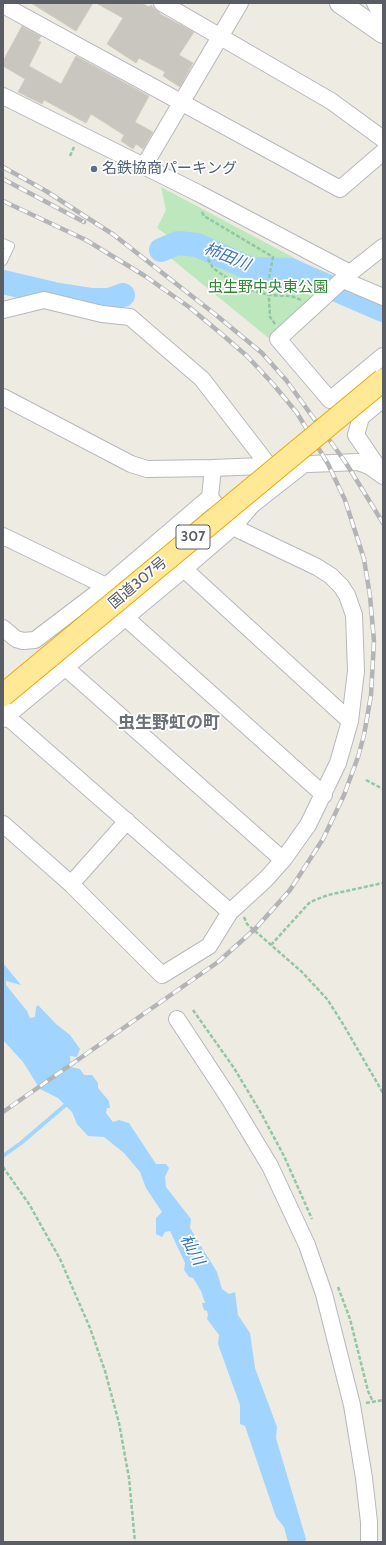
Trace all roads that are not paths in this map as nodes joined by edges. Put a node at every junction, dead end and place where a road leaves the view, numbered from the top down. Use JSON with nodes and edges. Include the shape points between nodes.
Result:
{"nodes":[{"id":1,"x":162,"y":3,"type":"edge"},
{"id":2,"x":240,"y":3,"type":"edge"},
{"id":3,"x":340,"y":3,"type":"edge"},
{"id":4,"x":375,"y":3,"type":"edge"},
{"id":5,"x":3,"y":5,"type":"edge"},
{"id":6,"x":380,"y":31,"type":"edge"},
{"id":7,"x":220,"y":36,"type":"junction"},
{"id":8,"x":3,"y":96,"type":"edge"},
{"id":9,"x":181,"y":102,"type":"junction"},
{"id":10,"x":383,"y":139,"type":"edge"},
{"id":11,"x":383,"y":152,"type":"edge"},
{"id":12,"x":144,"y":166,"type":"junction"},
{"id":13,"x":3,"y":243,"type":"edge"},
{"id":14,"x":383,"y":247,"type":"edge"},
{"id":15,"x":3,"y":261,"type":"edge"},
{"id":16,"x":345,"y":278,"type":"junction"},
{"id":17,"x":383,"y":297,"type":"edge"},
{"id":18,"x":3,"y":310,"type":"edge"},
{"id":19,"x":383,"y":356,"type":"edge"},
{"id":20,"x":383,"y":380,"type":"edge"},
{"id":21,"x":3,"y":397,"type":"edge"},
{"id":22,"x":383,"y":399,"type":"edge"},
{"id":23,"x":303,"y":464,"type":"junction"},
{"id":24,"x":269,"y":466,"type":"junction"},
{"id":25,"x":213,"y":468,"type":"junction"},
{"id":26,"x":382,"y":469,"type":"edge"},
{"id":27,"x":210,"y":497,"type":"junction"},
{"id":28,"x":233,"y":527,"type":"junction"},
{"id":29,"x":3,"y":536,"type":"edge"},
{"id":30,"x":184,"y":570,"type":"junction"},
{"id":31,"x":106,"y":586,"type":"junction"},
{"id":32,"x":126,"y":618,"type":"junction"},
{"id":33,"x":3,"y":628,"type":"edge"},
{"id":34,"x":66,"y":668,"type":"junction"},
{"id":35,"x":3,"y":695,"type":"edge"},
{"id":36,"x":4,"y":716,"type":"edge"},
{"id":37,"x":350,"y":721,"type":"junction"},
{"id":38,"x":324,"y":795,"type":"junction"},
{"id":39,"x":127,"y":821,"type":"junction"},
{"id":40,"x":3,"y":824,"type":"edge"},
{"id":41,"x":283,"y":860,"type":"junction"},
{"id":42,"x":71,"y":884,"type":"junction"},
{"id":43,"x":237,"y":912,"type":"junction"},
{"id":44,"x":176,"y":1019,"type":"dead end"},
{"id":45,"x":369,"y":1542,"type":"edge"}],
"edges":[{"from":1,"to":7,"type":"street"},
{"from":2,"to":7,"type":"street"},
{"from":3,"to":6,"type":"street"},
{"from":4,"to":6,"type":"street","via":[[379,12]]},
{"from":5,"to":9,"type":"street"},
{"from":7,"to":9,"type":"street"},
{"from":7,"to":10,"type":"street","via":[[331,101]]},
{"from":8,"to":12,"type":"street"},
{"from":9,"to":11,"type":"street","via":[[340,189]]},
{"from":9,"to":12,"type":"street"},
{"from":12,"to":16,"type":"street","via":[[198,193]]},
{"from":13,"to":15,"type":"lane","via":[[10,246]]},
{"from":14,"to":16,"type":"street"},
{"from":16,"to":17,"type":"street"},
{"from":16,"to":19,"type":"street","via":[[278,339],[330,400]]},
{"from":18,"to":24,"type":"street","via":[[44,300],[102,314],[130,317],[202,379]]},
{"from":20,"to":35,"type":"highway","name":"国道307号","number":"307","bridge":true},
{"from":21,"to":25,"type":"street","via":[[131,464],[147,469]]},
{"from":22,"to":26,"type":"street","via":[[361,417],[356,435]]},
{"from":23,"to":24,"type":"street"},
{"from":23,"to":26,"type":"street","via":[[358,462]]},
{"from":23,"to":28,"type":"street","via":[[252,505]]},
{"from":24,"to":25,"type":"street"},
{"from":25,"to":27,"type":"street"},
{"from":27,"to":28,"type":"street"},
{"from":27,"to":31,"type":"street"},
{"from":28,"to":30,"type":"street"},
{"from":28,"to":37,"type":"street","via":[[317,567],[331,576],[347,595],[354,614],[355,626],[356,671]]},
{"from":29,"to":31,"type":"street"},
{"from":30,"to":32,"type":"street"},
{"from":30,"to":37,"type":"street"},
{"from":31,"to":33,"type":"street","via":[[35,640],[16,639]]},
{"from":32,"to":34,"type":"street"},
{"from":32,"to":38,"type":"street"},
{"from":34,"to":36,"type":"street"},
{"from":34,"to":41,"type":"street"},
{"from":36,"to":39,"type":"street"},
{"from":37,"to":38,"type":"street","via":[[338,763]]},
{"from":38,"to":41,"type":"street","via":[[308,825]]},
{"from":39,"to":42,"type":"street"},
{"from":39,"to":43,"type":"street"},
{"from":40,"to":42,"type":"street"},
{"from":41,"to":43,"type":"street"},
{"from":42,"to":43,"type":"street","via":[[162,975],[209,946]]},
{"from":44,"to":45,"type":"street","via":[[229,1098],[270,1166],[307,1245],[324,1294],[352,1405],[364,1478]]}]}
